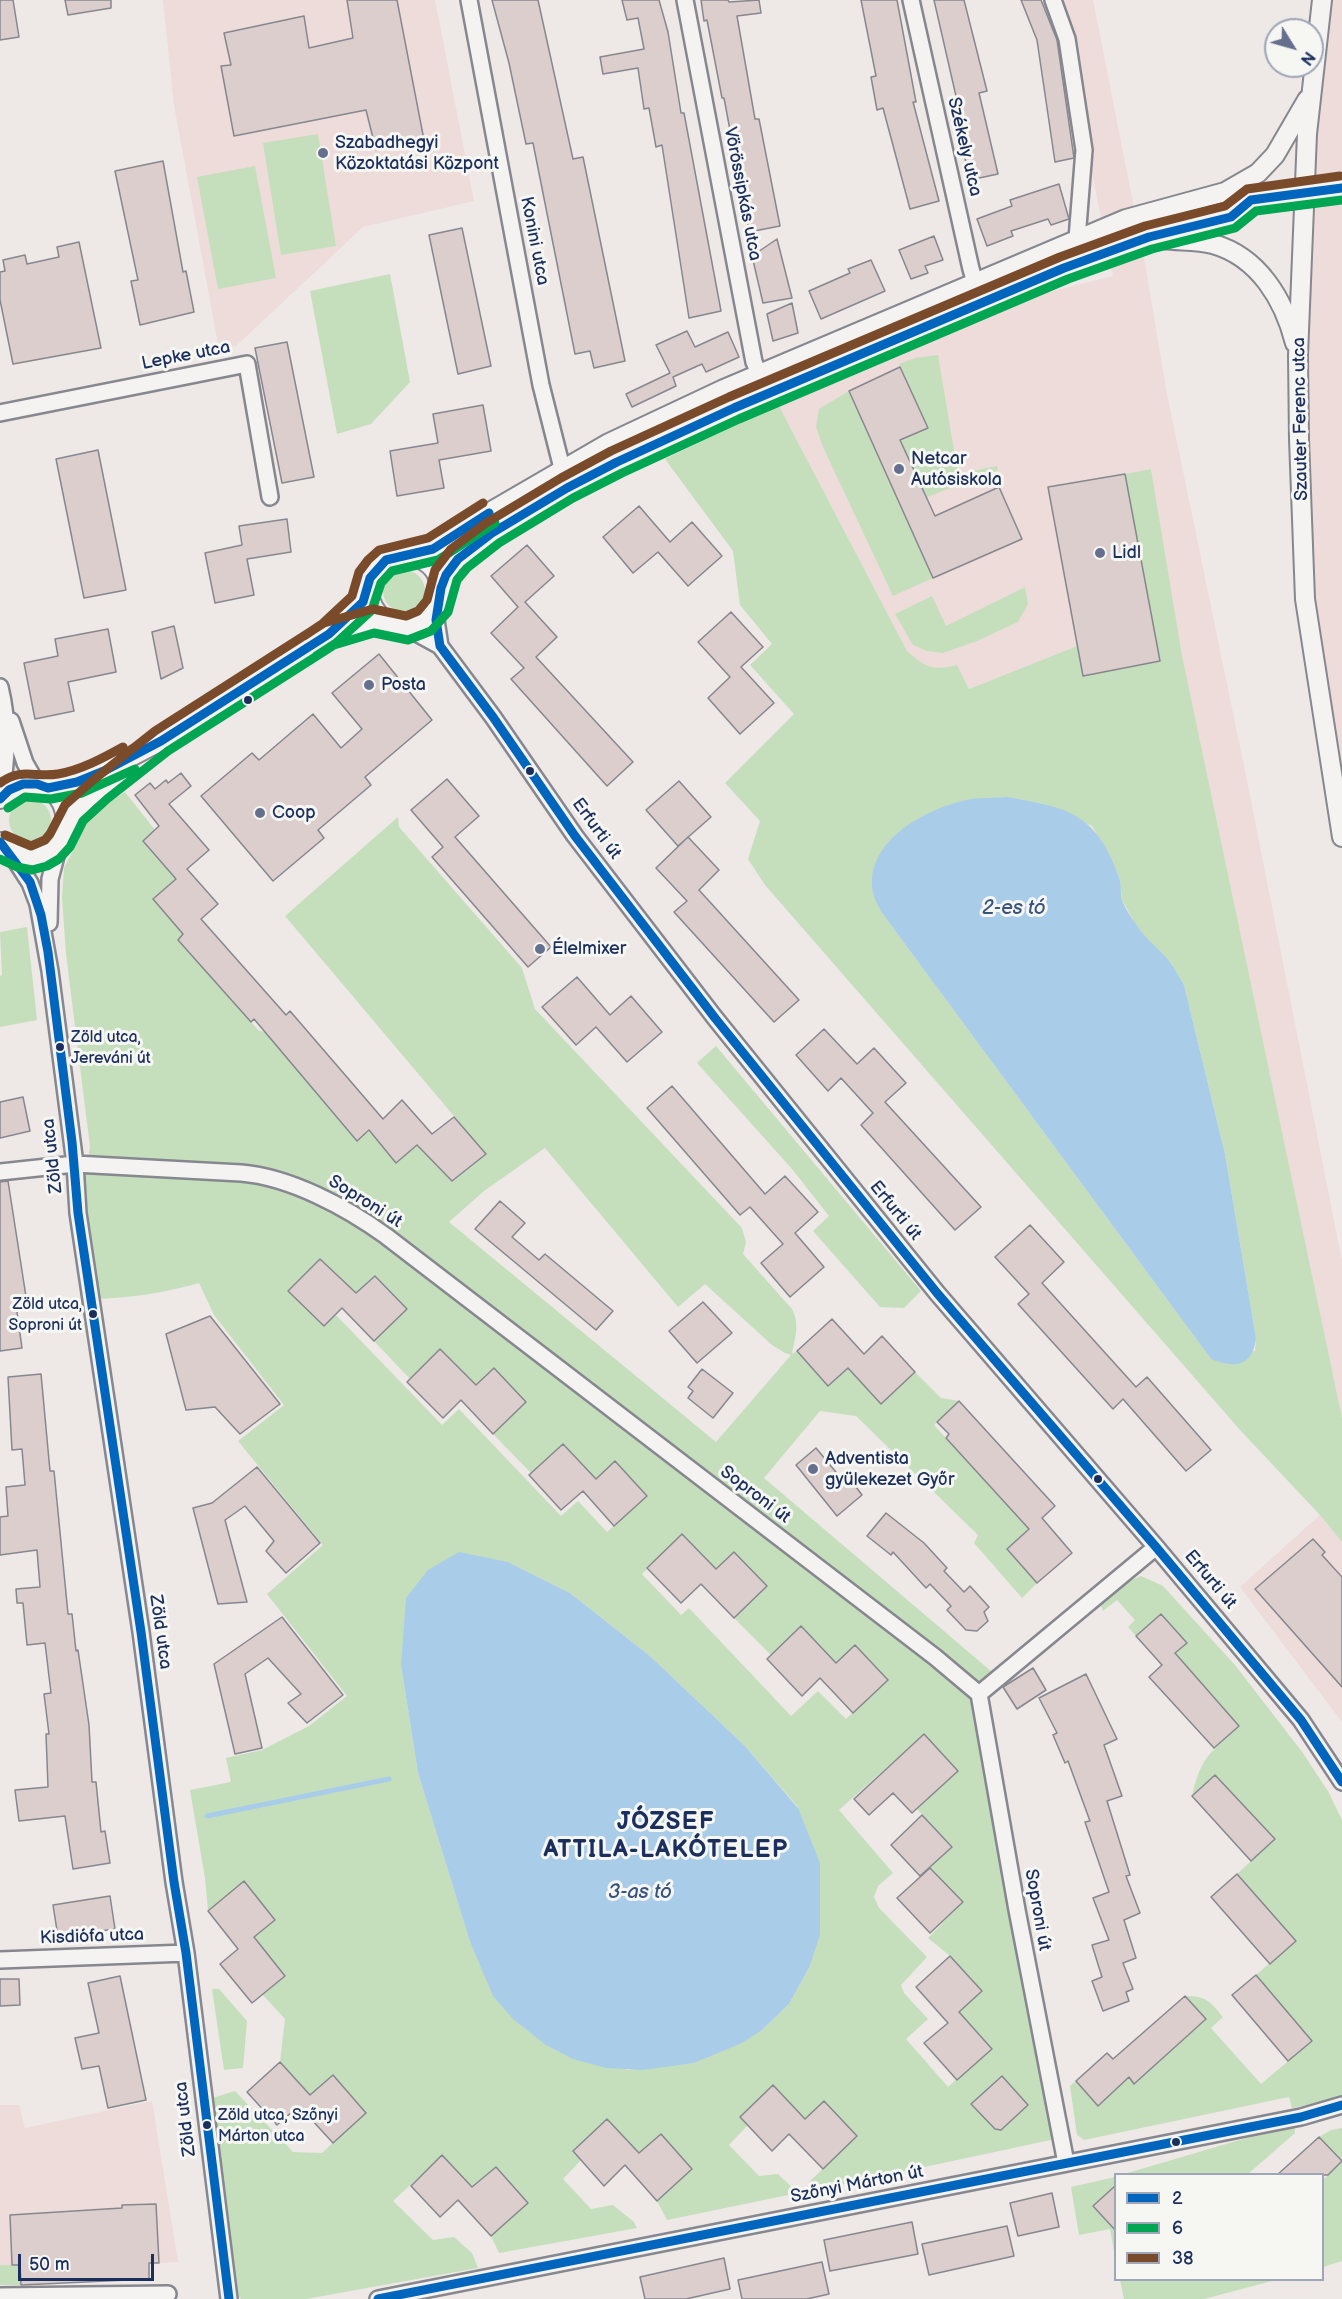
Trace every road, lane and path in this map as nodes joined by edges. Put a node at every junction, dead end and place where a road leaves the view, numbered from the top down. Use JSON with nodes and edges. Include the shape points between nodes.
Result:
{"nodes":[{"id":1,"x":469,"y":0,"type":"edge"},
{"id":2,"x":685,"y":0,"type":"edge"},
{"id":3,"x":911,"y":0,"type":"edge"},
{"id":4,"x":1053,"y":0,"type":"edge"},
{"id":5,"x":1322,"y":0,"type":"edge"},
{"id":6,"x":1311,"y":94,"type":"junction"},
{"id":7,"x":1342,"y":188,"type":"edge"},
{"id":8,"x":1225,"y":192,"type":"junction"},
{"id":9,"x":1304,"y":192,"type":"junction"},
{"id":10,"x":1251,"y":200,"type":"junction"},
{"id":11,"x":1149,"y":237,"type":"junction"},
{"id":12,"x":1077,"y":239,"type":"junction"},
{"id":13,"x":975,"y":282,"type":"junction"},
{"id":14,"x":981,"y":302,"type":"junction"},
{"id":15,"x":1298,"y":355,"type":"junction"},
{"id":16,"x":759,"y":374,"type":"junction"},
{"id":17,"x":768,"y":393,"type":"junction"},
{"id":18,"x":0,"y":413,"type":"edge"},
{"id":19,"x":562,"y":470,"type":"junction"},
{"id":20,"x":567,"y":488,"type":"junction"},
{"id":21,"x":270,"y":497,"type":"dead end"},
{"id":22,"x":410,"y":555,"type":"junction"},
{"id":23,"x":441,"y":588,"type":"junction"},
{"id":24,"x":368,"y":590,"type":"junction"},
{"id":25,"x":438,"y":606,"type":"junction"},
{"id":26,"x":385,"y":622,"type":"junction"},
{"id":27,"x":407,"y":628,"type":"junction"},
{"id":28,"x":329,"y":633,"type":"junction"},
{"id":29,"x":440,"y":646,"type":"junction"},
{"id":30,"x":1,"y":689,"type":"edge"},
{"id":31,"x":161,"y":741,"type":"junction"},
{"id":32,"x":42,"y":786,"type":"junction"},
{"id":33,"x":0,"y":798,"type":"edge"},
{"id":34,"x":63,"y":836,"type":"junction"},
{"id":35,"x":1342,"y":837,"type":"edge"},
{"id":36,"x":3,"y":846,"type":"edge"},
{"id":37,"x":51,"y":971,"type":"junction"},
{"id":38,"x":75,"y":1164,"type":"junction"},
{"id":39,"x":0,"y":1172,"type":"edge"},
{"id":40,"x":1156,"y":1547,"type":"junction"},
{"id":41,"x":979,"y":1694,"type":"junction"},
{"id":42,"x":1342,"y":1782,"type":"edge"},
{"id":43,"x":186,"y":1953,"type":"junction"},
{"id":44,"x":0,"y":1960,"type":"edge"},
{"id":45,"x":1342,"y":2105,"type":"edge"},
{"id":46,"x":1066,"y":2163,"type":"junction"},
{"id":47,"x":168,"y":2294,"type":"dead end"},
{"id":48,"x":0,"y":2296,"type":"edge"},
{"id":49,"x":396,"y":2298,"type":"edge"},
{"id":50,"x":229,"y":2299,"type":"edge"},
{"id":51,"x":378,"y":2299,"type":"edge"}],
"edges":[{"from":1,"to":19,"type":"street","name":"Konini utca","via":[[541,385]]},
{"from":2,"to":16,"type":"street","name":"Vörössipkás utca"},
{"from":3,"to":13,"type":"street","name":"Székely utca"},
{"from":4,"to":12,"type":"street","via":[[1067,39],[1084,150]]},
{"from":5,"to":6,"type":"street","name":"Szauter Ferenc utca"},
{"from":6,"to":8,"type":"street","via":[[1275,155],[1258,173]]},
{"from":6,"to":9,"type":"street","name":"Szauter Ferenc utca"},
{"from":7,"to":9,"type":"street"},
{"from":8,"to":10,"type":"street"},
{"from":8,"to":12,"type":"street","via":[[1126,219]]},
{"from":9,"to":10,"type":"street"},
{"from":9,"to":15,"type":"street","name":"Szauter Ferenc utca"},
{"from":10,"to":11,"type":"street","via":[[1232,217]]},
{"from":11,"to":14,"type":"street"},
{"from":11,"to":15,"type":"street","via":[[1213,244],[1240,255],[1261,273],[1279,302]]},
{"from":12,"to":13,"type":"street"},
{"from":13,"to":14,"type":"street","name":"Székely utca"},
{"from":13,"to":16,"type":"street"},
{"from":14,"to":17,"type":"street"},
{"from":15,"to":35,"type":"street","name":"Szauter Ferenc utca","via":[[1305,599]]},
{"from":16,"to":17,"type":"street","name":"Vörössipkás utca"},
{"from":16,"to":19,"type":"street","via":[[608,444]]},
{"from":17,"to":20,"type":"street"},
{"from":18,"to":21,"type":"street","name":"Lepke utca","via":[[247,364]]},
{"from":19,"to":20,"type":"street","name":"Konini utca"},
{"from":19,"to":22,"type":"street","via":[[445,542]]},
{"from":20,"to":23,"type":"street","via":[[492,533],[458,559]]},
{"from":22,"to":23,"type":"street","via":[[431,566]]},
{"from":22,"to":24,"type":"street","via":[[398,555],[381,564],[370,578]]},
{"from":23,"to":25,"type":"street"},
{"from":24,"to":26,"type":"street","via":[[373,608]]},
{"from":24,"to":28,"type":"street","via":[[363,602]]},
{"from":25,"to":27,"type":"street","via":[[425,621]]},
{"from":25,"to":29,"type":"street"},
{"from":26,"to":27,"type":"street"},
{"from":26,"to":28,"type":"street"},
{"from":27,"to":29,"type":"street","name":"Erfurti út"},
{"from":28,"to":31,"type":"street"},
{"from":29,"to":40,"type":"street","name":"Erfurti út","via":[[575,836],[715,1018],[937,1293]]},
{"from":30,"to":32,"type":"street","via":[[26,763]]},
{"from":30,"to":33,"type":"street","via":[[7,750]]},
{"from":31,"to":32,"type":"street","via":[[77,782]]},
{"from":31,"to":34,"type":"street","via":[[84,802],[73,814]]},
{"from":32,"to":33,"type":"street","via":[[23,784]]},
{"from":32,"to":34,"type":"street","via":[[62,802],[66,812]]},
{"from":34,"to":36,"type":"street","via":[[53,849],[32,858]]},
{"from":34,"to":37,"type":"street","name":"Zöld utca","via":[[50,879]]},
{"from":36,"to":37,"type":"street","name":"Zöld utca","via":[[30,883]]},
{"from":37,"to":38,"type":"street","name":"Zöld utca"},
{"from":38,"to":39,"type":"street","name":"Soproni út"},
{"from":38,"to":41,"type":"street","name":"Soproni út","via":[[255,1174],[321,1196],[366,1221],[936,1657]]},
{"from":38,"to":43,"type":"street","name":"Zöld utca","via":[[78,1213]]},
{"from":40,"to":41,"type":"street"},
{"from":40,"to":42,"type":"street","name":"Erfurti út","via":[[1302,1720]]},
{"from":41,"to":46,"type":"street","name":"Soproni út"},
{"from":43,"to":44,"type":"street","name":"Kisdiófa utca"},
{"from":43,"to":50,"type":"street","name":"Zöld utca"},
{"from":45,"to":46,"type":"street","name":"Szőnyi Márton út","via":[[1301,2117]]},
{"from":46,"to":49,"type":"street","name":"Szőnyi Márton út"},
{"from":47,"to":48,"type":"street"},
{"from":49,"to":51,"type":"street","name":"Szőnyi Márton út"}]}
